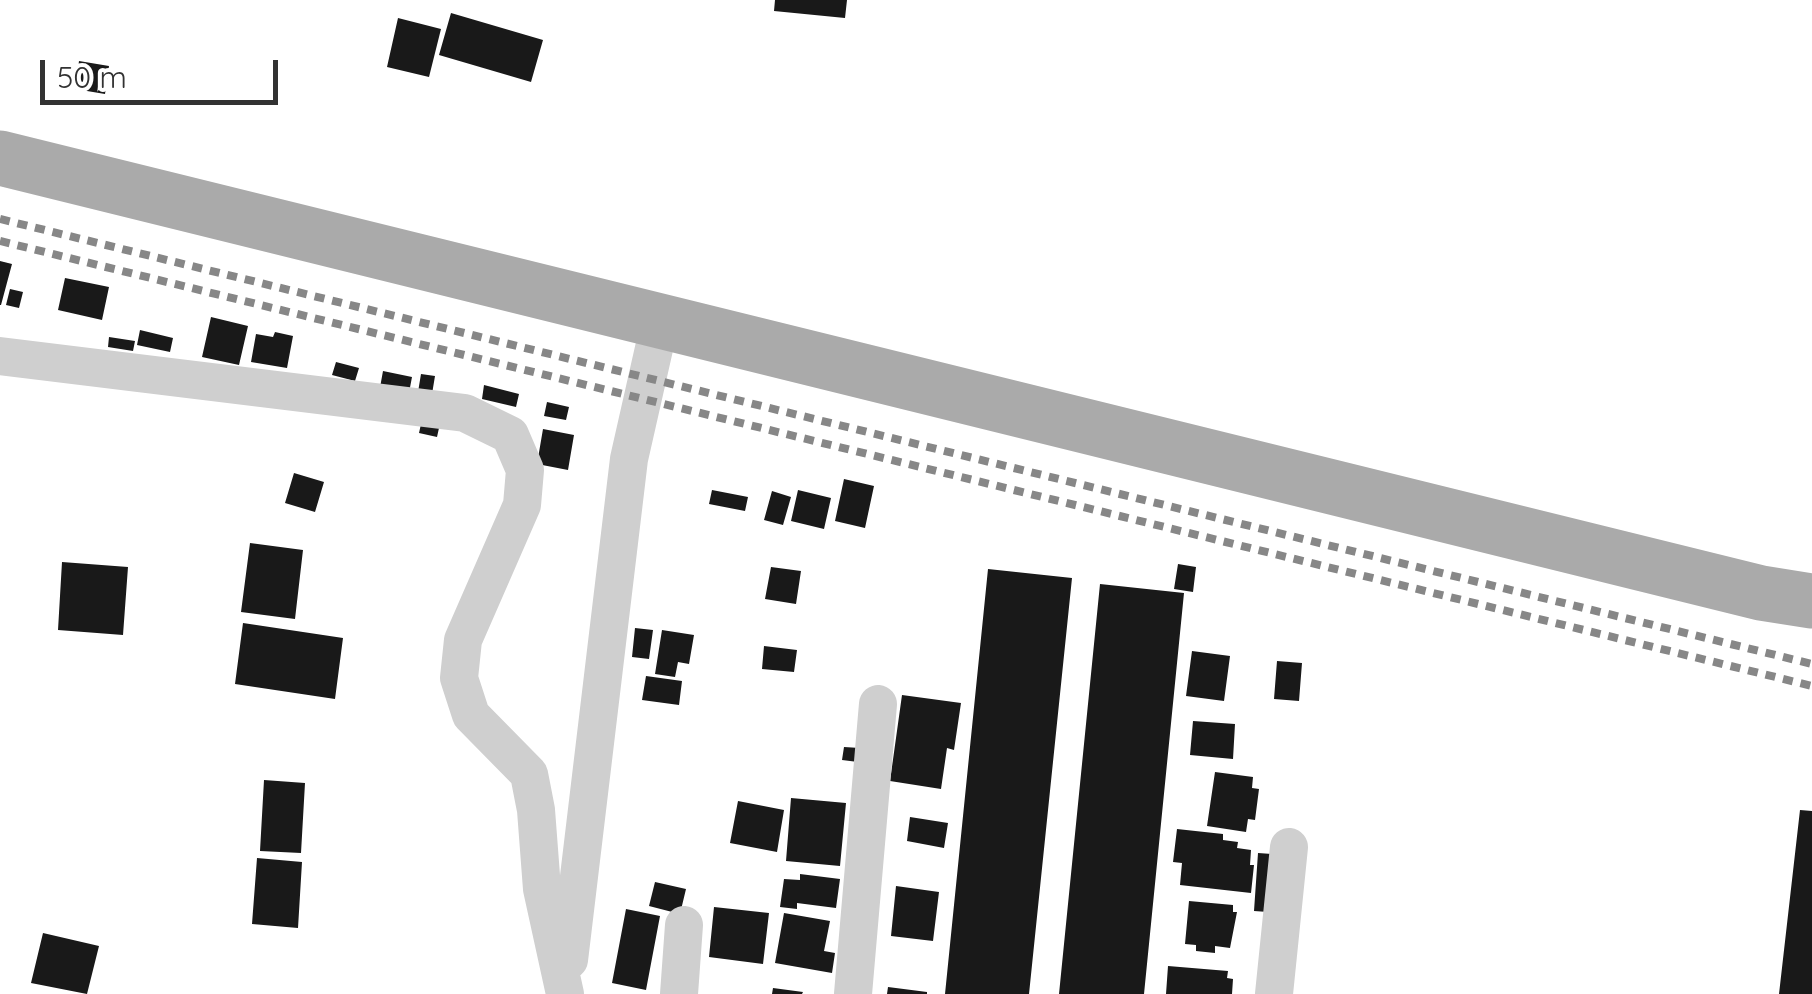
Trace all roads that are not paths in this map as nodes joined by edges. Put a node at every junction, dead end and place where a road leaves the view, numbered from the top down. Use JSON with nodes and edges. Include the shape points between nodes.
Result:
{"nodes":[{"id":1,"x":0,"y":158,"type":"edge"},
{"id":2,"x":660,"y":322,"type":"junction"},
{"id":3,"x":0,"y":356,"type":"edge"},
{"id":4,"x":1812,"y":601,"type":"edge"},
{"id":5,"x":878,"y":704,"type":"dead end"},
{"id":6,"x":1290,"y":847,"type":"dead end"},
{"id":7,"x":684,"y":925,"type":"dead end"},
{"id":8,"x":566,"y":991,"type":"edge"},
{"id":9,"x":679,"y":994,"type":"edge"},
{"id":10,"x":854,"y":994,"type":"edge"},
{"id":11,"x":1274,"y":994,"type":"edge"}],
"edges":[{"from":1,"to":2,"type":"main road"},
{"from":2,"to":4,"type":"main road"},
{"from":2,"to":8,"type":"street","via":[[629,459]]},
{"from":3,"to":8,"type":"street","via":[[465,412],[510,435],[525,470],[522,504],[463,640],[458,678],[472,715],[528,774],[542,890]]},
{"from":5,"to":10,"type":"street"},
{"from":6,"to":11,"type":"street"},
{"from":7,"to":9,"type":"street"}]}
